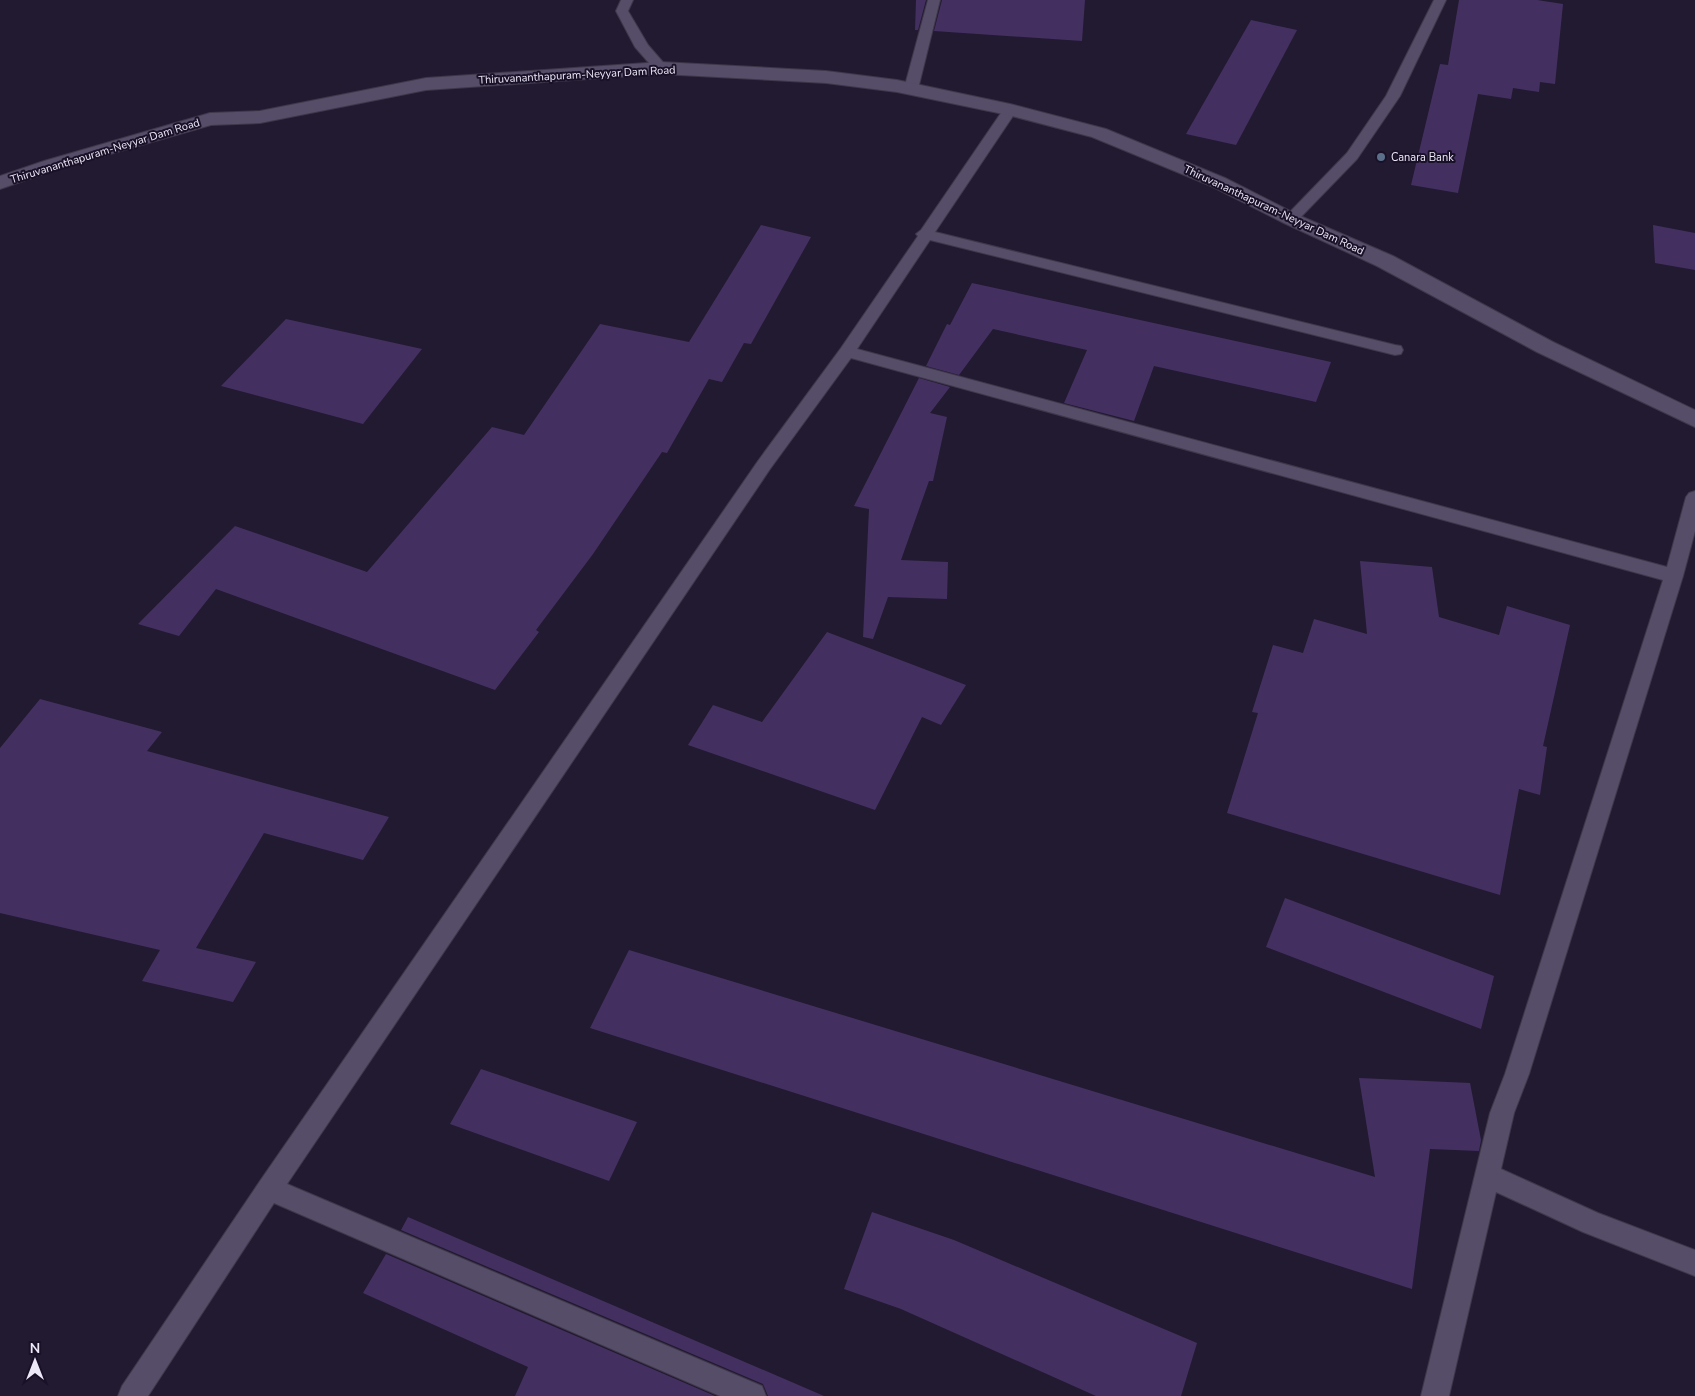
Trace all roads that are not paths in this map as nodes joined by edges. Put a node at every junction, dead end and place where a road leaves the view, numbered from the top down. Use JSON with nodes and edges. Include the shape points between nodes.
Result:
{"nodes":[{"id":1,"x":627,"y":0,"type":"edge"},
{"id":2,"x":934,"y":0,"type":"edge"},
{"id":3,"x":1440,"y":0,"type":"edge"},
{"id":4,"x":661,"y":68,"type":"junction"},
{"id":5,"x":911,"y":89,"type":"junction"},
{"id":6,"x":1010,"y":110,"type":"junction"},
{"id":7,"x":0,"y":184,"type":"edge"},
{"id":8,"x":1291,"y":219,"type":"junction"},
{"id":9,"x":924,"y":234,"type":"junction"},
{"id":10,"x":1394,"y":350,"type":"dead end"},
{"id":11,"x":847,"y":352,"type":"junction"},
{"id":12,"x":1695,"y":419,"type":"edge"},
{"id":13,"x":1695,"y":497,"type":"edge"},
{"id":14,"x":1674,"y":576,"type":"junction"},
{"id":15,"x":1486,"y":1175,"type":"junction"},
{"id":16,"x":269,"y":1189,"type":"junction"},
{"id":17,"x":1695,"y":1263,"type":"edge"},
{"id":18,"x":132,"y":1396,"type":"edge"},
{"id":19,"x":752,"y":1396,"type":"edge"},
{"id":20,"x":1435,"y":1396,"type":"edge"}],
"edges":[{"from":1,"to":4,"type":"lane","via":[[622,11],[642,47]]},
{"from":2,"to":5,"type":"lane"},
{"from":3,"to":8,"type":"lane","via":[[1393,96],[1352,156]]},
{"from":4,"to":5,"type":"main road","name":"Thiruvananthapuram-Neyyar Dam Road","via":[[826,77]]},
{"from":4,"to":7,"type":"main road","name":"Thiruvananthapuram-Neyyar Dam Road","via":[[426,84],[260,118],[210,119],[51,165]]},
{"from":5,"to":6,"type":"main road","name":"Thiruvananthapuram-Neyyar Dam Road"},
{"from":6,"to":8,"type":"main road","name":"Thiruvananthapuram-Neyyar Dam Road","via":[[1099,133],[1218,182]]},
{"from":6,"to":9,"type":"lane"},
{"from":8,"to":12,"type":"main road","name":"Thiruvananthapuram-Neyyar Dam Road","via":[[1385,261],[1545,347]]},
{"from":9,"to":10,"type":"lane"},
{"from":9,"to":11,"type":"lane"},
{"from":11,"to":14,"type":"lane"},
{"from":11,"to":16,"type":"lane","via":[[764,464]]},
{"from":13,"to":14,"type":"lane"},
{"from":14,"to":15,"type":"lane","via":[[1502,1114]]},
{"from":15,"to":17,"type":"lane","via":[[1592,1223]]},
{"from":15,"to":20,"type":"lane"},
{"from":16,"to":18,"type":"lane"},
{"from":16,"to":19,"type":"lane"}]}
